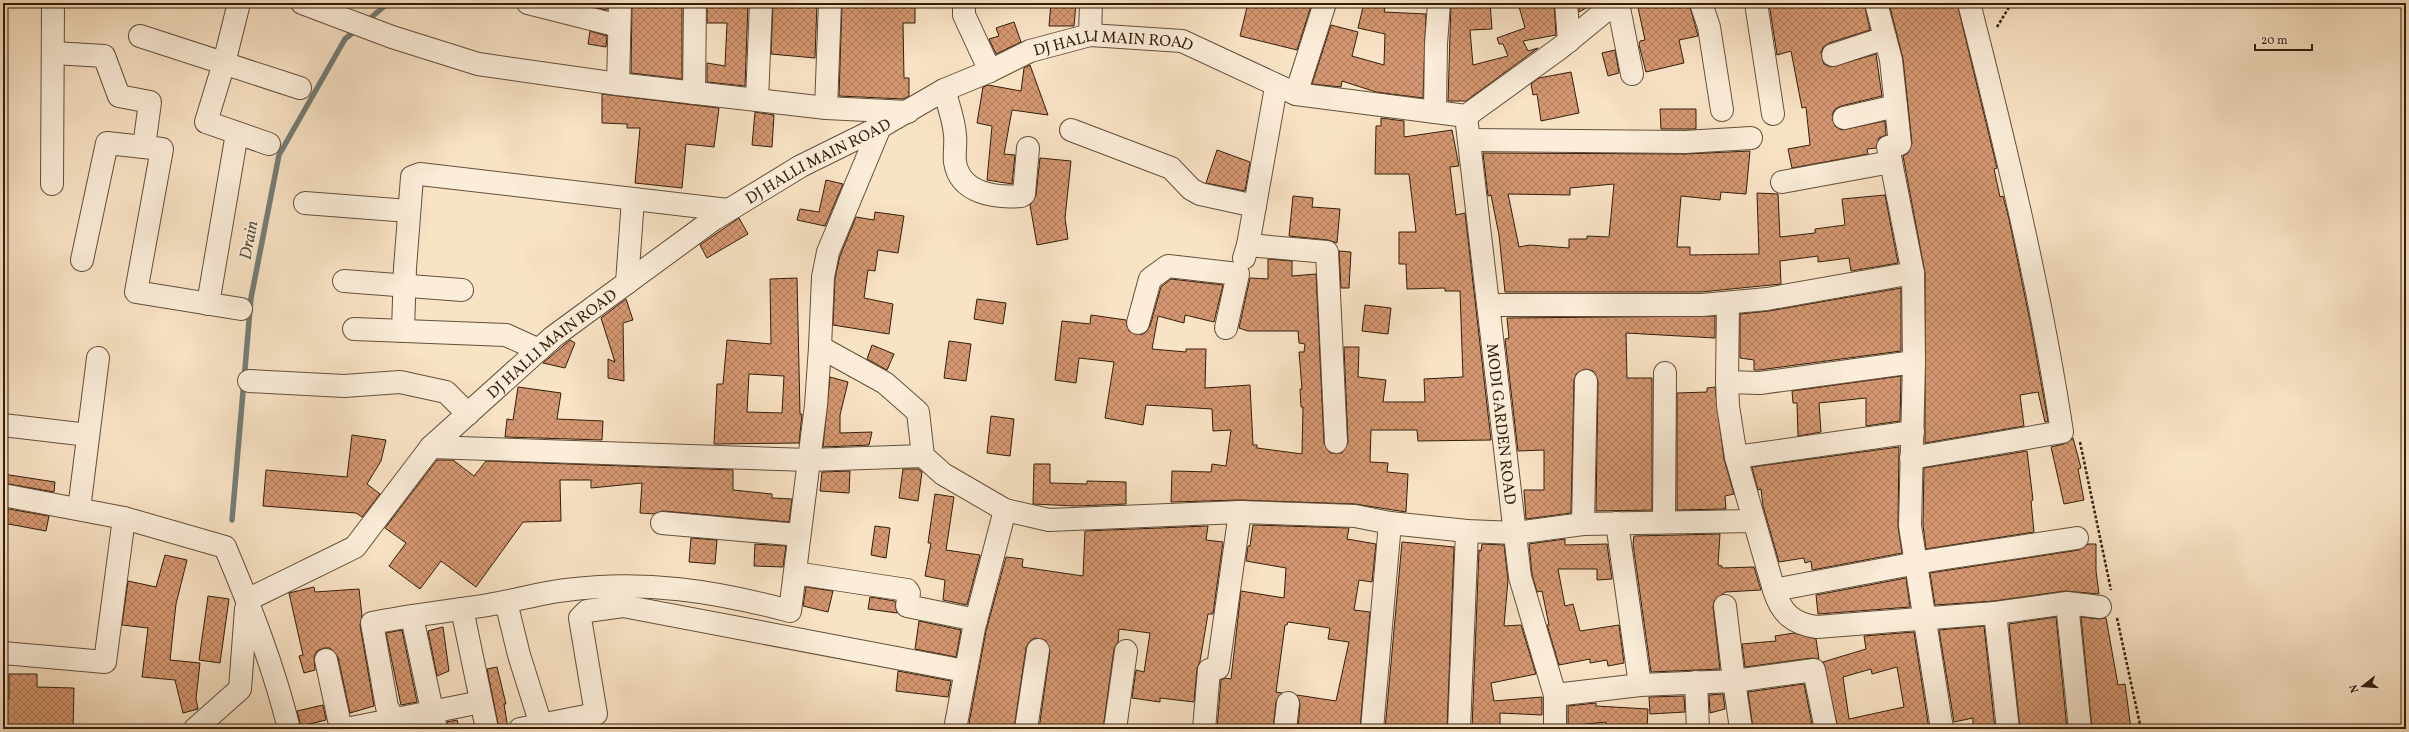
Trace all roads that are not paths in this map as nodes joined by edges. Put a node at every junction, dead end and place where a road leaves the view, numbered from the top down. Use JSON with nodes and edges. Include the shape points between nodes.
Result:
{"nodes":[{"id":1,"x":53,"y":3,"type":"edge"},
{"id":2,"x":238,"y":3,"type":"edge"},
{"id":3,"x":302,"y":3,"type":"edge"},
{"id":4,"x":528,"y":3,"type":"edge"},
{"id":5,"x":620,"y":3,"type":"edge"},
{"id":6,"x":695,"y":3,"type":"edge"},
{"id":7,"x":761,"y":3,"type":"edge"},
{"id":8,"x":830,"y":3,"type":"edge"},
{"id":9,"x":964,"y":3,"type":"edge"},
{"id":10,"x":1091,"y":3,"type":"edge"},
{"id":11,"x":1326,"y":3,"type":"edge"},
{"id":12,"x":1439,"y":3,"type":"edge"},
{"id":13,"x":1566,"y":3,"type":"edge"},
{"id":14,"x":1617,"y":3,"type":"edge"},
{"id":15,"x":1701,"y":3,"type":"edge"},
{"id":16,"x":1756,"y":3,"type":"edge"},
{"id":17,"x":1876,"y":3,"type":"edge"},
{"id":18,"x":1969,"y":3,"type":"edge"},
{"id":19,"x":619,"y":26,"type":"junction"},
{"id":20,"x":1090,"y":35,"type":"junction"},
{"id":21,"x":140,"y":36,"type":"dead end"},
{"id":22,"x":1885,"y":38,"type":"junction"},
{"id":23,"x":1569,"y":41,"type":"junction"},
{"id":24,"x":54,"y":53,"type":"junction"},
{"id":25,"x":1833,"y":55,"type":"dead end"},
{"id":26,"x":224,"y":63,"type":"junction"},
{"id":27,"x":990,"y":71,"type":"junction"},
{"id":28,"x":1632,"y":74,"type":"dead end"},
{"id":29,"x":618,"y":84,"type":"junction"},
{"id":30,"x":1276,"y":87,"type":"junction"},
{"id":31,"x":300,"y":88,"type":"dead end"},
{"id":32,"x":944,"y":90,"type":"junction"},
{"id":33,"x":694,"y":93,"type":"junction"},
{"id":34,"x":1296,"y":94,"type":"junction"},
{"id":35,"x":757,"y":100,"type":"junction"},
{"id":36,"x":1896,"y":106,"type":"junction"},
{"id":37,"x":826,"y":108,"type":"junction"},
{"id":38,"x":1722,"y":110,"type":"dead end"},
{"id":39,"x":909,"y":112,"type":"junction"},
{"id":40,"x":1435,"y":112,"type":"junction"},
{"id":41,"x":1773,"y":114,"type":"dead end"},
{"id":42,"x":1466,"y":116,"type":"junction"},
{"id":43,"x":1844,"y":118,"type":"dead end"},
{"id":44,"x":880,"y":127,"type":"junction"},
{"id":45,"x":1071,"y":130,"type":"dead end"},
{"id":46,"x":237,"y":133,"type":"junction"},
{"id":47,"x":1751,"y":138,"type":"dead end"},
{"id":48,"x":1469,"y":140,"type":"junction"},
{"id":49,"x":269,"y":144,"type":"dead end"},
{"id":50,"x":144,"y":147,"type":"junction"},
{"id":51,"x":1028,"y":148,"type":"dead end"},
{"id":52,"x":1891,"y":162,"type":"junction"},
{"id":53,"x":1782,"y":182,"type":"dead end"},
{"id":54,"x":52,"y":184,"type":"dead end"},
{"id":55,"x":633,"y":199,"type":"junction"},
{"id":56,"x":305,"y":202,"type":"dead end"},
{"id":57,"x":1255,"y":206,"type":"junction"},
{"id":58,"x":728,"y":210,"type":"junction"},
{"id":59,"x":409,"y":211,"type":"junction"},
{"id":60,"x":1248,"y":245,"type":"junction"},
{"id":61,"x":82,"y":260,"type":"dead end"},
{"id":62,"x":1913,"y":273,"type":"junction"},
{"id":63,"x":1238,"y":274,"type":"junction"},
{"id":64,"x":344,"y":281,"type":"dead end"},
{"id":65,"x":627,"y":283,"type":"junction"},
{"id":66,"x":404,"y":285,"type":"junction"},
{"id":67,"x":462,"y":290,"type":"dead end"},
{"id":68,"x":1728,"y":303,"type":"junction"},
{"id":69,"x":208,"y":304,"type":"junction"},
{"id":70,"x":1489,"y":304,"type":"junction"},
{"id":71,"x":241,"y":309,"type":"dead end"},
{"id":72,"x":1138,"y":323,"type":"dead end"},
{"id":73,"x":1226,"y":328,"type":"dead end"},
{"id":74,"x":354,"y":329,"type":"dead end"},
{"id":75,"x":403,"y":331,"type":"junction"},
{"id":76,"x":820,"y":347,"type":"junction"},
{"id":77,"x":539,"y":350,"type":"junction"},
{"id":78,"x":98,"y":358,"type":"dead end"},
{"id":79,"x":1914,"y":362,"type":"junction"},
{"id":80,"x":1665,"y":373,"type":"dead end"},
{"id":81,"x":1586,"y":380,"type":"dead end"},
{"id":82,"x":249,"y":381,"type":"dead end"},
{"id":83,"x":1727,"y":382,"type":"junction"},
{"id":84,"x":468,"y":414,"type":"junction"},
{"id":85,"x":3,"y":425,"type":"edge"},
{"id":86,"x":1913,"y":432,"type":"junction"},
{"id":87,"x":88,"y":435,"type":"junction"},
{"id":88,"x":1336,"y":442,"type":"dead end"},
{"id":89,"x":431,"y":447,"type":"junction"},
{"id":90,"x":923,"y":456,"type":"junction"},
{"id":91,"x":1736,"y":457,"type":"junction"},
{"id":92,"x":1911,"y":458,"type":"junction"},
{"id":93,"x":809,"y":460,"type":"junction"},
{"id":94,"x":3,"y":495,"type":"edge"},
{"id":95,"x":79,"y":509,"type":"junction"},
{"id":96,"x":1005,"y":510,"type":"junction"},
{"id":97,"x":1240,"y":512,"type":"junction"},
{"id":98,"x":124,"y":518,"type":"junction"},
{"id":99,"x":1754,"y":520,"type":"junction"},
{"id":100,"x":1664,"y":522,"type":"junction"},
{"id":101,"x":662,"y":523,"type":"dead end"},
{"id":102,"x":1390,"y":523,"type":"junction"},
{"id":103,"x":1617,"y":523,"type":"junction"},
{"id":104,"x":1583,"y":524,"type":"junction"},
{"id":105,"x":1467,"y":531,"type":"junction"},
{"id":106,"x":1515,"y":533,"type":"junction"},
{"id":107,"x":799,"y":535,"type":"junction"},
{"id":108,"x":2077,"y":538,"type":"dead end"},
{"id":109,"x":1916,"y":563,"type":"junction"},
{"id":110,"x":795,"y":573,"type":"junction"},
{"id":111,"x":1774,"y":590,"type":"junction"},
{"id":112,"x":247,"y":600,"type":"junction"},
{"id":113,"x":506,"y":602,"type":"junction"},
{"id":114,"x":2067,"y":603,"type":"junction"},
{"id":115,"x":1725,"y":606,"type":"dead end"},
{"id":116,"x":2100,"y":607,"type":"dead end"},
{"id":117,"x":462,"y":609,"type":"junction"},
{"id":118,"x":1995,"y":612,"type":"junction"},
{"id":119,"x":412,"y":617,"type":"junction"},
{"id":120,"x":1925,"y":618,"type":"junction"},
{"id":121,"x":976,"y":620,"type":"junction"},
{"id":122,"x":1038,"y":650,"type":"dead end"},
{"id":123,"x":1126,"y":651,"type":"dead end"},
{"id":124,"x":3,"y":654,"type":"edge"},
{"id":125,"x":326,"y":660,"type":"dead end"},
{"id":126,"x":965,"y":671,"type":"junction"},
{"id":127,"x":1734,"y":681,"type":"junction"},
{"id":128,"x":1696,"y":682,"type":"junction"},
{"id":129,"x":1640,"y":685,"type":"junction"},
{"id":130,"x":1555,"y":695,"type":"junction"},
{"id":131,"x":481,"y":702,"type":"junction"},
{"id":132,"x":1288,"y":703,"type":"dead end"},
{"id":133,"x":434,"y":720,"type":"edge"},
{"id":134,"x":395,"y":724,"type":"edge"},
{"id":135,"x":530,"y":727,"type":"edge"},
{"id":136,"x":196,"y":729,"type":"edge"},
{"id":137,"x":289,"y":729,"type":"edge"},
{"id":138,"x":341,"y":729,"type":"edge"},
{"id":139,"x":346,"y":729,"type":"edge"},
{"id":140,"x":487,"y":729,"type":"edge"},
{"id":141,"x":955,"y":729,"type":"edge"},
{"id":142,"x":1026,"y":729,"type":"edge"},
{"id":143,"x":1114,"y":729,"type":"edge"},
{"id":144,"x":1204,"y":729,"type":"edge"},
{"id":145,"x":1285,"y":729,"type":"edge"},
{"id":146,"x":1372,"y":729,"type":"edge"},
{"id":147,"x":1459,"y":729,"type":"edge"},
{"id":148,"x":1556,"y":729,"type":"edge"},
{"id":149,"x":1698,"y":729,"type":"edge"},
{"id":150,"x":1741,"y":729,"type":"edge"},
{"id":151,"x":1826,"y":729,"type":"edge"},
{"id":152,"x":1942,"y":729,"type":"edge"},
{"id":153,"x":2008,"y":729,"type":"edge"},
{"id":154,"x":2080,"y":729,"type":"edge"}],
"edges":[{"from":1,"to":24,"type":"street"},
{"from":2,"to":26,"type":"street"},
{"from":3,"to":29,"type":"street","via":[[392,37],[478,64]]},
{"from":4,"to":19,"type":"street"},
{"from":5,"to":19,"type":"street"},
{"from":6,"to":33,"type":"street"},
{"from":7,"to":35,"type":"street"},
{"from":8,"to":37,"type":"street"},
{"from":9,"to":27,"type":"street","via":[[964,15]]},
{"from":10,"to":20,"type":"street"},
{"from":11,"to":34,"type":"street"},
{"from":12,"to":40,"type":"street"},
{"from":13,"to":23,"type":"street"},
{"from":14,"to":23,"type":"street"},
{"from":14,"to":28,"type":"street"},
{"from":15,"to":38,"type":"street","via":[[1709,27]]},
{"from":16,"to":41,"type":"street"},
{"from":17,"to":22,"type":"street"},
{"from":18,"to":92,"type":"street","via":[[2000,125],[2054,375],[2062,432]]},
{"from":19,"to":29,"type":"street"},
{"from":20,"to":27,"type":"street","name":"DJ HALLI MAIN ROAD","via":[[1030,51]]},
{"from":20,"to":30,"type":"street","name":"DJ HALLI MAIN ROAD","via":[[1182,42]]},
{"from":21,"to":26,"type":"street"},
{"from":22,"to":25,"type":"street"},
{"from":22,"to":36,"type":"street","via":[[1892,60]]},
{"from":23,"to":42,"type":"street"},
{"from":24,"to":50,"type":"street","via":[[104,56],[119,96],[150,102]]},
{"from":24,"to":54,"type":"street"},
{"from":26,"to":31,"type":"street"},
{"from":26,"to":46,"type":"street","via":[[206,122]]},
{"from":27,"to":32,"type":"street","name":"DJ HALLI MAIN ROAD"},
{"from":29,"to":33,"type":"street"},
{"from":30,"to":34,"type":"street","name":"DJ HALLI MAIN ROAD"},
{"from":30,"to":57,"type":"street"},
{"from":32,"to":39,"type":"street","name":"DJ HALLI MAIN ROAD"},
{"from":32,"to":51,"type":"street","via":[[955,134],[955,162],[959,173],[975,191],[1022,196]]},
{"from":33,"to":35,"type":"street"},
{"from":34,"to":40,"type":"street","name":"DJ HALLI MAIN ROAD"},
{"from":35,"to":37,"type":"street"},
{"from":36,"to":43,"type":"street"},
{"from":36,"to":52,"type":"street","via":[[1900,144],[1888,147]]},
{"from":37,"to":39,"type":"street"},
{"from":39,"to":44,"type":"street","name":"DJ HALLI MAIN ROAD"},
{"from":40,"to":42,"type":"street","name":"DJ HALLI MAIN ROAD"},
{"from":42,"to":48,"type":"street","name":"MODI GARDEN ROAD"},
{"from":44,"to":58,"type":"street","name":"DJ HALLI MAIN ROAD","via":[[801,166]]},
{"from":44,"to":76,"type":"street","via":[[828,252],[823,277]]},
{"from":45,"to":57,"type":"street","via":[[1171,168],[1191,189],[1200,194]]},
{"from":46,"to":49,"type":"street"},
{"from":46,"to":69,"type":"street"},
{"from":47,"to":48,"type":"street","via":[[1685,142]]},
{"from":48,"to":70,"type":"street","name":"MODI GARDEN ROAD"},
{"from":50,"to":61,"type":"street","via":[[107,144]]},
{"from":50,"to":69,"type":"street","via":[[162,149],[136,292]]},
{"from":52,"to":53,"type":"street"},
{"from":52,"to":62,"type":"street"},
{"from":55,"to":58,"type":"street"},
{"from":55,"to":59,"type":"street","via":[[420,174],[412,177]]},
{"from":55,"to":65,"type":"street"},
{"from":56,"to":59,"type":"street"},
{"from":57,"to":60,"type":"street"},
{"from":58,"to":65,"type":"street","name":"DJ HALLI MAIN ROAD"},
{"from":59,"to":66,"type":"street"},
{"from":60,"to":63,"type":"street"},
{"from":60,"to":88,"type":"street","via":[[1327,252]]},
{"from":62,"to":68,"type":"street","via":[[1767,299]]},
{"from":62,"to":79,"type":"street"},
{"from":63,"to":72,"type":"street","via":[[1168,266],[1150,279]]},
{"from":63,"to":73,"type":"street"},
{"from":64,"to":66,"type":"street"},
{"from":65,"to":77,"type":"street","name":"DJ HALLI MAIN ROAD"},
{"from":66,"to":67,"type":"street"},
{"from":66,"to":75,"type":"street"},
{"from":68,"to":70,"type":"street"},
{"from":68,"to":83,"type":"street"},
{"from":69,"to":71,"type":"street"},
{"from":70,"to":106,"type":"street","name":"MODI GARDEN ROAD"},
{"from":74,"to":75,"type":"street"},
{"from":75,"to":77,"type":"street","via":[[506,335]]},
{"from":76,"to":90,"type":"street","via":[[885,383],[918,412]]},
{"from":76,"to":93,"type":"street"},
{"from":77,"to":84,"type":"street","name":"DJ HALLI MAIN ROAD"},
{"from":78,"to":87,"type":"street"},
{"from":79,"to":83,"type":"street","via":[[1760,383]]},
{"from":79,"to":86,"type":"street"},
{"from":80,"to":100,"type":"street"},
{"from":81,"to":104,"type":"street"},
{"from":82,"to":84,"type":"street","via":[[344,386],[400,382],[446,392]]},
{"from":83,"to":91,"type":"street"},
{"from":84,"to":89,"type":"street","name":"DJ HALLI MAIN ROAD"},
{"from":85,"to":87,"type":"street"},
{"from":86,"to":91,"type":"street"},
{"from":86,"to":92,"type":"street"},
{"from":87,"to":95,"type":"street"},
{"from":89,"to":93,"type":"street"},
{"from":89,"to":112,"type":"street","name":"DJ HALLI MAIN ROAD","via":[[355,547]]},
{"from":90,"to":93,"type":"street"},
{"from":90,"to":96,"type":"street","via":[[943,474]]},
{"from":91,"to":99,"type":"street"},
{"from":92,"to":109,"type":"street","via":[[1910,526]]},
{"from":93,"to":107,"type":"street"},
{"from":94,"to":95,"type":"street"},
{"from":95,"to":98,"type":"street"},
{"from":96,"to":97,"type":"street","via":[[1049,520]]},
{"from":96,"to":121,"type":"street"},
{"from":97,"to":102,"type":"street","via":[[1355,516]]},
{"from":97,"to":144,"type":"street","via":[[1218,668],[1208,670]]},
{"from":98,"to":112,"type":"street","via":[[224,547]]},
{"from":98,"to":124,"type":"street","via":[[105,662]]},
{"from":99,"to":100,"type":"street"},
{"from":99,"to":111,"type":"street"},
{"from":100,"to":103,"type":"street"},
{"from":101,"to":107,"type":"street"},
{"from":102,"to":105,"type":"street"},
{"from":102,"to":146,"type":"street"},
{"from":103,"to":104,"type":"street"},
{"from":103,"to":129,"type":"street"},
{"from":104,"to":106,"type":"street"},
{"from":105,"to":106,"type":"street"},
{"from":105,"to":147,"type":"street"},
{"from":106,"to":130,"type":"street","name":"MODI GARDEN ROAD","via":[[1520,577]]},
{"from":107,"to":110,"type":"street"},
{"from":108,"to":109,"type":"street"},
{"from":109,"to":111,"type":"street"},
{"from":109,"to":120,"type":"street"},
{"from":110,"to":113,"type":"street","via":[[790,611],[727,595],[662,586],[565,590]]},
{"from":110,"to":121,"type":"street","via":[[907,590],[907,606]]},
{"from":111,"to":120,"type":"street","via":[[1778,603],[1794,622],[1806,625],[1837,626]]},
{"from":112,"to":136,"type":"street","via":[[240,689]]},
{"from":112,"to":137,"type":"street","via":[[283,702]]},
{"from":113,"to":117,"type":"street"},
{"from":113,"to":135,"type":"street"},
{"from":114,"to":116,"type":"street"},
{"from":114,"to":118,"type":"street"},
{"from":114,"to":154,"type":"street"},
{"from":115,"to":127,"type":"street"},
{"from":117,"to":119,"type":"street"},
{"from":117,"to":131,"type":"street"},
{"from":118,"to":120,"type":"street"},
{"from":118,"to":153,"type":"street"},
{"from":119,"to":133,"type":"street"},
{"from":119,"to":134,"type":"street","via":[[372,623],[387,707]]},
{"from":120,"to":152,"type":"street"},
{"from":121,"to":126,"type":"street"},
{"from":122,"to":142,"type":"street"},
{"from":123,"to":143,"type":"street"},
{"from":125,"to":138,"type":"street"},
{"from":126,"to":135,"type":"street","via":[[623,606],[587,611],[580,618],[596,714]]},
{"from":126,"to":141,"type":"street"},
{"from":127,"to":128,"type":"street"},
{"from":127,"to":150,"type":"street"},
{"from":127,"to":151,"type":"street","via":[[1814,670]]},
{"from":128,"to":129,"type":"street"},
{"from":128,"to":149,"type":"street"},
{"from":129,"to":130,"type":"street"},
{"from":130,"to":148,"type":"street","name":"MODI GARDEN ROAD"},
{"from":131,"to":133,"type":"street"},
{"from":131,"to":140,"type":"street"},
{"from":132,"to":145,"type":"street"},
{"from":133,"to":134,"type":"street"},
{"from":134,"to":139,"type":"street"}]}
